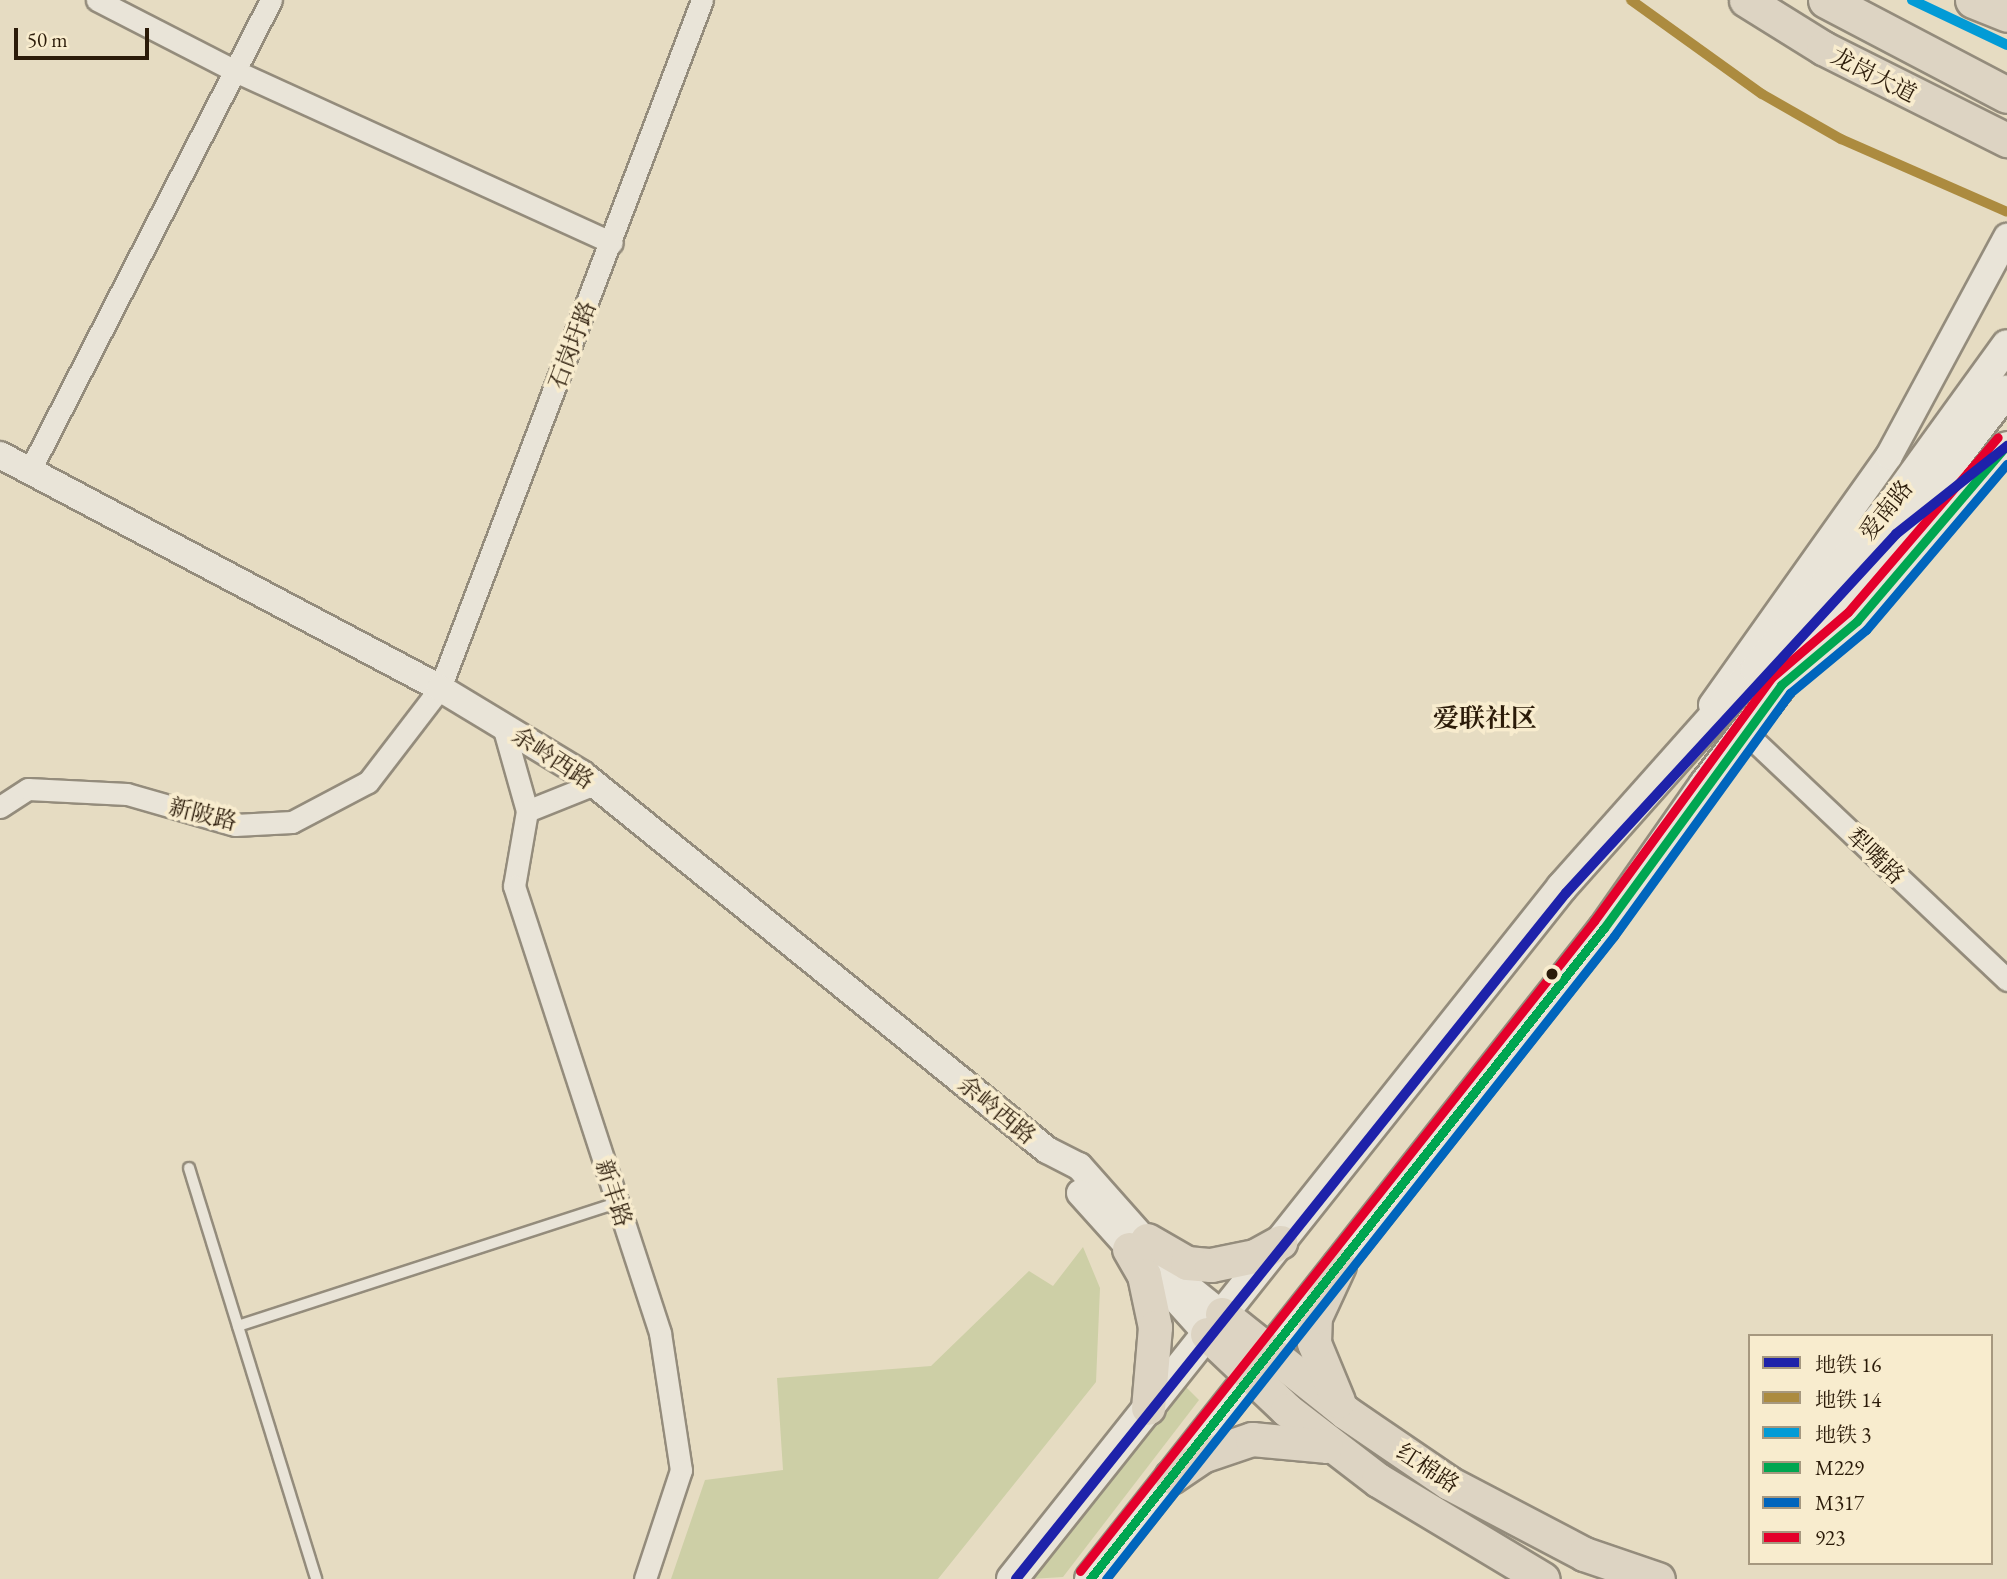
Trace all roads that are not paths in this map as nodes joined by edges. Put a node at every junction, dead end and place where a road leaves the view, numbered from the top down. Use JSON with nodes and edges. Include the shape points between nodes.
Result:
{"nodes":[{"id":1,"x":97,"y":0,"type":"edge"},
{"id":2,"x":271,"y":0,"type":"edge"},
{"id":3,"x":702,"y":0,"type":"edge"},
{"id":4,"x":1746,"y":0,"type":"edge"},
{"id":5,"x":1826,"y":0,"type":"edge"},
{"id":6,"x":1973,"y":0,"type":"edge"},
{"id":7,"x":2007,"y":14,"type":"edge"},
{"id":8,"x":1823,"y":48,"type":"junction"},
{"id":9,"x":234,"y":71,"type":"junction"},
{"id":10,"x":2007,"y":95,"type":"edge"},
{"id":11,"x":2007,"y":115,"type":"edge"},
{"id":12,"x":2007,"y":140,"type":"edge"},
{"id":13,"x":2007,"y":237,"type":"edge"},
{"id":14,"x":612,"y":243,"type":"junction"},
{"id":15,"x":2007,"y":345,"type":"edge"},
{"id":16,"x":1989,"y":402,"type":"edge"},
{"id":17,"x":2007,"y":445,"type":"edge"},
{"id":18,"x":0,"y":454,"type":"edge"},
{"id":19,"x":30,"y":470,"type":"junction"},
{"id":20,"x":1781,"y":685,"type":"junction"},
{"id":21,"x":440,"y":688,"type":"junction"},
{"id":22,"x":503,"y":726,"type":"junction"},
{"id":23,"x":1745,"y":732,"type":"junction"},
{"id":24,"x":1692,"y":737,"type":"junction"},
{"id":25,"x":594,"y":784,"type":"junction"},
{"id":26,"x":0,"y":807,"type":"edge"},
{"id":27,"x":527,"y":811,"type":"junction"},
{"id":28,"x":2007,"y":980,"type":"edge"},
{"id":29,"x":189,"y":1168,"type":"dead end"},
{"id":30,"x":617,"y":1203,"type":"junction"},
{"id":31,"x":1280,"y":1242,"type":"junction"},
{"id":32,"x":1138,"y":1245,"type":"junction"},
{"id":33,"x":1339,"y":1265,"type":"junction"},
{"id":34,"x":1215,"y":1324,"type":"junction"},
{"id":35,"x":238,"y":1326,"type":"junction"},
{"id":36,"x":1260,"y":1364,"type":"junction"},
{"id":37,"x":1148,"y":1408,"type":"junction"},
{"id":38,"x":1345,"y":1412,"type":"junction"},
{"id":39,"x":1338,"y":1450,"type":"junction"},
{"id":40,"x":1171,"y":1476,"type":"junction"},
{"id":41,"x":316,"y":1579,"type":"edge"},
{"id":42,"x":645,"y":1579,"type":"edge"},
{"id":43,"x":1012,"y":1579,"type":"edge"},
{"id":44,"x":1090,"y":1579,"type":"edge"},
{"id":45,"x":1543,"y":1579,"type":"edge"},
{"id":46,"x":1658,"y":1579,"type":"edge"}],
"edges":[{"from":1,"to":9,"type":"street"},
{"from":2,"to":9,"type":"street"},
{"from":3,"to":14,"type":"street","name":"石岗圩路"},
{"from":4,"to":8,"type":"main road","name":"龙岗大道"},
{"from":5,"to":10,"type":"highway","name":"龙岗大道"},
{"from":6,"to":7,"type":"highway"},
{"from":8,"to":11,"type":"main road","via":[[1937,85]]},
{"from":8,"to":12,"type":"main road","name":"龙岗大道"},
{"from":9,"to":14,"type":"street"},
{"from":9,"to":19,"type":"street"},
{"from":13,"to":24,"type":"street","via":[[1889,456]]},
{"from":14,"to":21,"type":"street","name":"石岗圩路"},
{"from":15,"to":16,"type":"main road","name":"爱南路"},
{"from":16,"to":20,"type":"main road","name":"爱南路"},
{"from":16,"to":24,"type":"main road","name":"爱南路"},
{"from":17,"to":20,"type":"street","via":[[1857,621]]},
{"from":18,"to":19,"type":"street","name":"余岭西路"},
{"from":19,"to":21,"type":"street","name":"余岭西路"},
{"from":20,"to":23,"type":"main road","name":"爱南路"},
{"from":21,"to":22,"type":"street","name":"余岭西路"},
{"from":21,"to":26,"type":"street","name":"新陂路","via":[[368,782],[292,822],[235,825],[128,794],[28,789]]},
{"from":22,"to":25,"type":"street","name":"余岭西路"},
{"from":22,"to":27,"type":"street"},
{"from":23,"to":28,"type":"street","name":"犁嘴路"},
{"from":23,"to":33,"type":"main road","name":"爱南路","via":[[1604,928]]},
{"from":24,"to":31,"type":"main road","name":"爱南路","via":[[1562,887]]},
{"from":25,"to":27,"type":"street"},
{"from":25,"to":32,"type":"street","name":"余岭西路","via":[[1047,1150]]},
{"from":27,"to":30,"type":"street","name":"新丰路","via":[[514,887]]},
{"from":29,"to":35,"type":"lane"},
{"from":30,"to":35,"type":"lane"},
{"from":30,"to":42,"type":"street","name":"新丰路","via":[[660,1333],[681,1470]]},
{"from":31,"to":32,"type":"main road","via":[[1255,1256],[1211,1265],[1187,1264]]},
{"from":31,"to":34,"type":"main road","name":"爱南路"},
{"from":32,"to":34,"type":"street","name":"余岭西路"},
{"from":32,"to":37,"type":"main road","via":[[1155,1327]]},
{"from":33,"to":36,"type":"main road","name":"爱南路"},
{"from":33,"to":38,"type":"main road","via":[[1315,1317],[1314,1343]]},
{"from":34,"to":36,"type":"main road","name":"红棉路"},
{"from":34,"to":37,"type":"main road","name":"爱南路"},
{"from":35,"to":41,"type":"lane"},
{"from":36,"to":38,"type":"main road","name":"红棉路"},
{"from":36,"to":39,"type":"main road","name":"红棉路"},
{"from":36,"to":40,"type":"main road","name":"爱南路"},
{"from":37,"to":43,"type":"main road","name":"爱南路"},
{"from":38,"to":46,"type":"main road","name":"红棉路","via":[[1513,1521]]},
{"from":39,"to":40,"type":"main road","via":[[1308,1440],[1252,1439],[1202,1456]]},
{"from":39,"to":45,"type":"main road","name":"红棉路","via":[[1433,1517]]},
{"from":40,"to":44,"type":"main road","name":"爱南路"}]}
